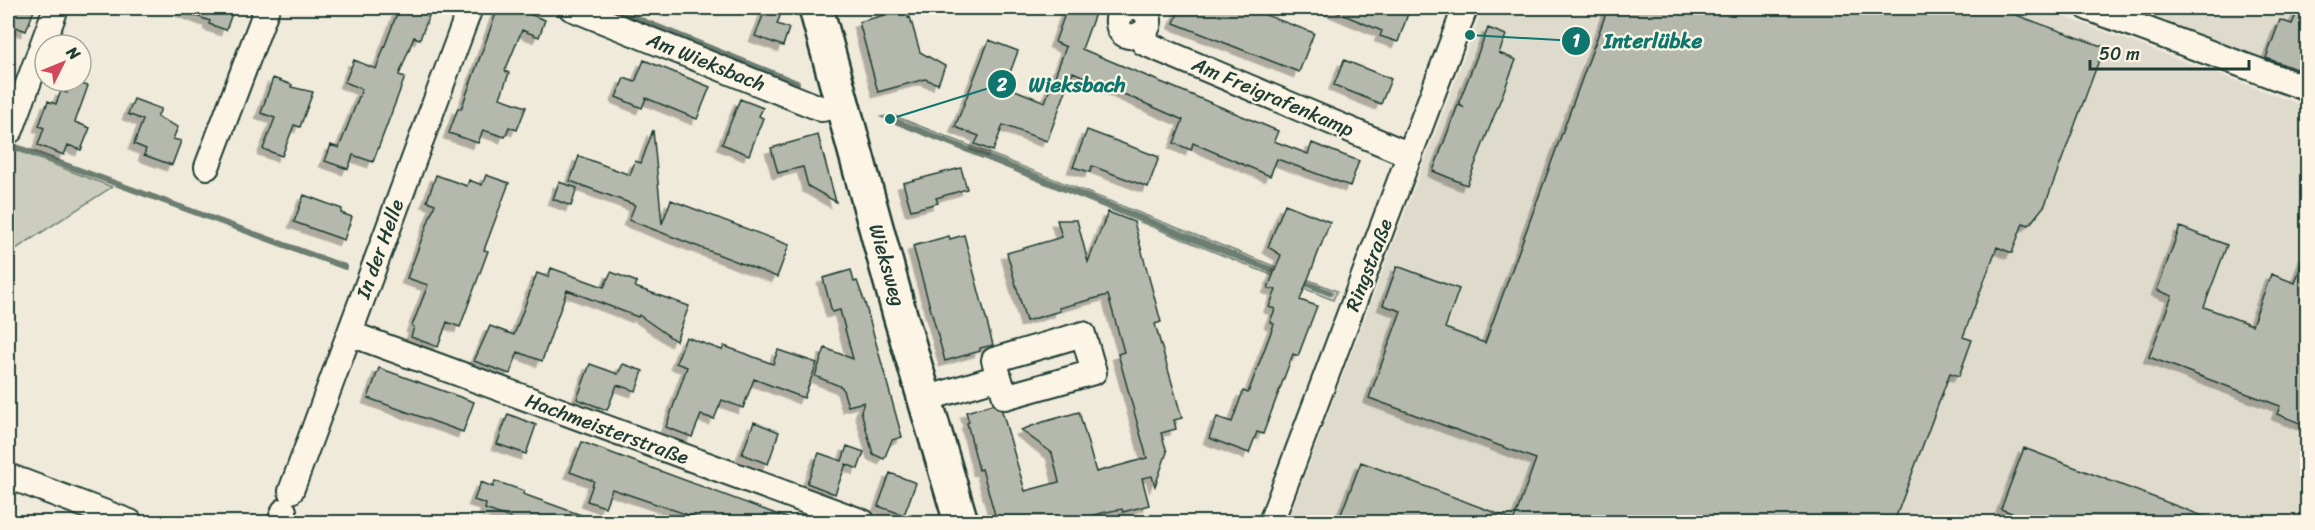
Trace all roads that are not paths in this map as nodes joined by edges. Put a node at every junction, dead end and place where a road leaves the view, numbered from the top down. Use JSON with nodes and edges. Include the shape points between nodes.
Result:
{"nodes":[{"id":1,"x":56,"y":8,"type":"edge"},
{"id":2,"x":267,"y":8,"type":"edge"},
{"id":3,"x":470,"y":8,"type":"edge"},
{"id":4,"x":571,"y":8,"type":"edge"},
{"id":5,"x":816,"y":8,"type":"edge"},
{"id":6,"x":1126,"y":8,"type":"edge"},
{"id":7,"x":1140,"y":8,"type":"edge"},
{"id":8,"x":1465,"y":8,"type":"edge"},
{"id":9,"x":2088,"y":8,"type":"edge"},
{"id":10,"x":1141,"y":35,"type":"junction"},
{"id":11,"x":2307,"y":89,"type":"edge"},
{"id":12,"x":842,"y":104,"type":"junction"},
{"id":13,"x":11,"y":130,"type":"dead end"},
{"id":14,"x":1410,"y":155,"type":"junction"},
{"id":15,"x":207,"y":167,"type":"dead end"},
{"id":16,"x":351,"y":334,"type":"junction"},
{"id":17,"x":999,"y":377,"type":"dead end"},
{"id":18,"x":925,"y":399,"type":"junction"},
{"id":19,"x":8,"y":476,"type":"edge"},
{"id":20,"x":285,"y":508,"type":"edge"},
{"id":21,"x":130,"y":522,"type":"edge"},
{"id":22,"x":863,"y":522,"type":"edge"},
{"id":23,"x":961,"y":522,"type":"edge"},
{"id":24,"x":1271,"y":522,"type":"edge"}],
"edges":[{"from":1,"to":13,"type":"street"},
{"from":2,"to":15,"type":"street"},
{"from":3,"to":16,"type":"street","name":"In der Helle"},
{"from":4,"to":12,"type":"street","name":"Am Wieksbach","via":[[822,109]]},
{"from":5,"to":12,"type":"street","name":"Wieksweg"},
{"from":6,"to":10,"type":"street","name":"Am Freigrafenkamp","via":[[1118,19],[1119,26],[1128,36]]},
{"from":7,"to":10,"type":"street","via":[[1149,24]]},
{"from":8,"to":14,"type":"street","name":"Ringstraße"},
{"from":9,"to":11,"type":"street"},
{"from":10,"to":14,"type":"street","name":"Am Freigrafenkamp","via":[[1144,43]]},
{"from":12,"to":18,"type":"street","name":"Wieksweg"},
{"from":14,"to":24,"type":"street","name":"Ringstraße"},
{"from":16,"to":20,"type":"street","name":"In der Helle"},
{"from":16,"to":22,"type":"street","name":"Hachmeisterstraße"},
{"from":17,"to":18,"type":"street"},
{"from":18,"to":23,"type":"street","name":"Wieksweg"},
{"from":19,"to":21,"type":"street"}]}
